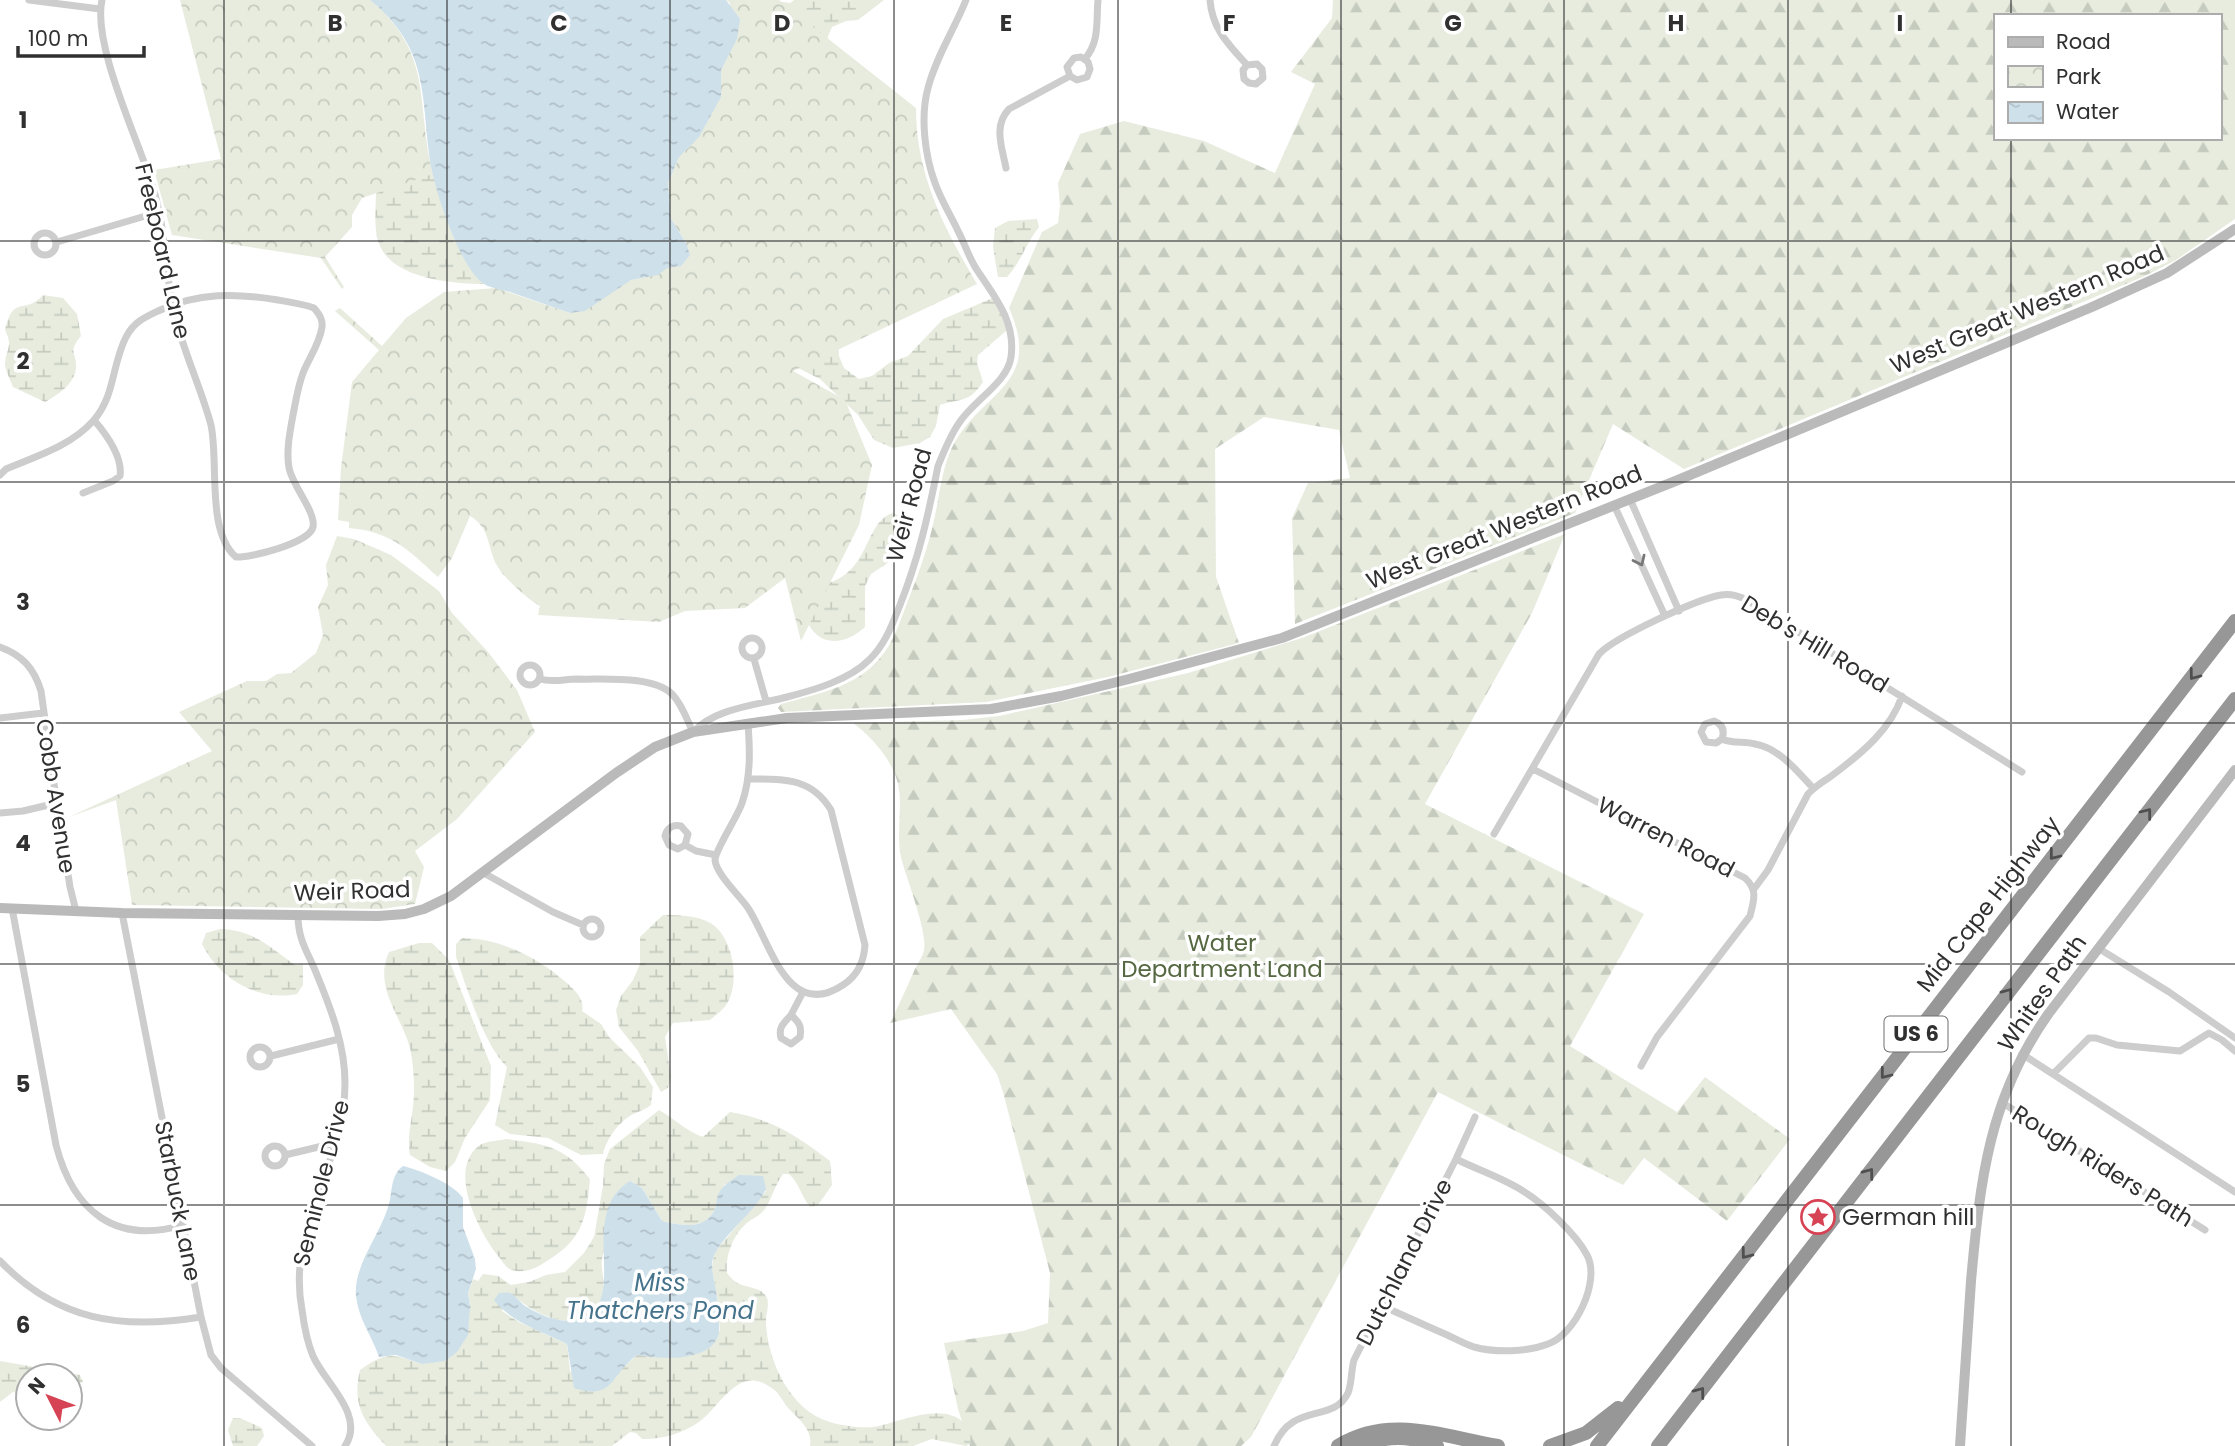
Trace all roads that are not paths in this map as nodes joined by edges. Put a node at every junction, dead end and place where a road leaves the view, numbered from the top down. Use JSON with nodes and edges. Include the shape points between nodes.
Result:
{"nodes":[{"id":1,"x":29,"y":0,"type":"edge"},
{"id":2,"x":966,"y":0,"type":"edge"},
{"id":3,"x":1098,"y":0,"type":"edge"},
{"id":4,"x":1210,"y":0,"type":"edge"},
{"id":5,"x":101,"y":4,"type":"edge"},
{"id":6,"x":1085,"y":59,"type":"junction"},
{"id":7,"x":1247,"y":65,"type":"dead end"},
{"id":8,"x":1070,"y":76,"type":"junction"},
{"id":9,"x":1006,"y":168,"type":"dead end"},
{"id":10,"x":159,"y":212,"type":"junction"},
{"id":11,"x":2235,"y":229,"type":"edge"},
{"id":12,"x":57,"y":242,"type":"dead end"},
{"id":13,"x":173,"y":305,"type":"junction"},
{"id":14,"x":94,"y":419,"type":"junction"},
{"id":15,"x":0,"y":475,"type":"edge"},
{"id":16,"x":83,"y":493,"type":"dead end"},
{"id":17,"x":1630,"y":499,"type":"junction"},
{"id":18,"x":1614,"y":505,"type":"junction"},
{"id":19,"x":1679,"y":611,"type":"junction"},
{"id":20,"x":1665,"y":616,"type":"junction"},
{"id":21,"x":2235,"y":621,"type":"edge"},
{"id":22,"x":0,"y":648,"type":"edge"},
{"id":23,"x":754,"y":659,"type":"dead end"},
{"id":24,"x":540,"y":679,"type":"dead end"},
{"id":25,"x":1902,"y":696,"type":"junction"},
{"id":26,"x":2235,"y":699,"type":"edge"},
{"id":27,"x":766,"y":701,"type":"junction"},
{"id":28,"x":43,"y":713,"type":"junction"},
{"id":29,"x":0,"y":718,"type":"edge"},
{"id":30,"x":748,"y":724,"type":"junction"},
{"id":31,"x":694,"y":732,"type":"junction"},
{"id":32,"x":1722,"y":738,"type":"dead end"},
{"id":33,"x":1533,"y":769,"type":"junction"},
{"id":34,"x":2235,"y":770,"type":"edge"},
{"id":35,"x":2022,"y":772,"type":"dead end"},
{"id":36,"x":748,"y":779,"type":"junction"},
{"id":37,"x":1813,"y":788,"type":"junction"},
{"id":38,"x":57,"y":803,"type":"junction"},
{"id":39,"x":0,"y":813,"type":"edge"},
{"id":40,"x":1494,"y":834,"type":"dead end"},
{"id":41,"x":685,"y":845,"type":"dead end"},
{"id":42,"x":716,"y":855,"type":"junction"},
{"id":43,"x":482,"y":872,"type":"junction"},
{"id":44,"x":1754,"y":889,"type":"junction"},
{"id":45,"x":6,"y":908,"type":"edge"},
{"id":46,"x":76,"y":911,"type":"junction"},
{"id":47,"x":122,"y":913,"type":"junction"},
{"id":48,"x":298,"y":915,"type":"junction"},
{"id":49,"x":583,"y":925,"type":"dead end"},
{"id":50,"x":2098,"y":948,"type":"junction"},
{"id":51,"x":803,"y":992,"type":"junction"},
{"id":52,"x":791,"y":1015,"type":"dead end"},
{"id":53,"x":2235,"y":1038,"type":"edge"},
{"id":54,"x":339,"y":1039,"type":"junction"},
{"id":55,"x":2235,"y":1051,"type":"edge"},
{"id":56,"x":2022,"y":1054,"type":"junction"},
{"id":57,"x":271,"y":1056,"type":"dead end"},
{"id":58,"x":1641,"y":1066,"type":"dead end"},
{"id":59,"x":2053,"y":1074,"type":"junction"},
{"id":60,"x":2001,"y":1102,"type":"junction"},
{"id":61,"x":1475,"y":1117,"type":"dead end"},
{"id":62,"x":335,"y":1143,"type":"junction"},
{"id":63,"x":285,"y":1154,"type":"dead end"},
{"id":64,"x":1456,"y":1159,"type":"junction"},
{"id":65,"x":2235,"y":1192,"type":"edge"},
{"id":66,"x":183,"y":1225,"type":"junction"},
{"id":67,"x":2205,"y":1230,"type":"dead end"},
{"id":68,"x":0,"y":1261,"type":"edge"},
{"id":69,"x":1382,"y":1306,"type":"junction"},
{"id":70,"x":201,"y":1317,"type":"junction"},
{"id":71,"x":1644,"y":1383,"type":"junction"},
{"id":72,"x":312,"y":1446,"type":"edge"},
{"id":73,"x":345,"y":1446,"type":"edge"},
{"id":74,"x":1274,"y":1446,"type":"edge"},
{"id":75,"x":1338,"y":1446,"type":"edge"},
{"id":76,"x":1360,"y":1446,"type":"edge"},
{"id":77,"x":1437,"y":1446,"type":"edge"},
{"id":78,"x":1497,"y":1446,"type":"edge"},
{"id":79,"x":1550,"y":1446,"type":"edge"},
{"id":80,"x":1597,"y":1446,"type":"edge"},
{"id":81,"x":1658,"y":1446,"type":"edge"},
{"id":82,"x":1960,"y":1446,"type":"edge"}],
"edges":[{"from":1,"to":5,"type":"street"},
{"from":2,"to":27,"type":"street","name":"Weir Road","via":[[932,75],[924,126],[934,181],[974,266],[1007,318],[1010,364],[968,411],[948,444],[938,466],[919,555],[881,647],[852,673]]},
{"from":3,"to":6,"type":"street","via":[[1097,38]]},
{"from":4,"to":7,"type":"street","via":[[1222,38]]},
{"from":5,"to":10,"type":"street","name":"Freeboard Lane","via":[[100,23],[109,63]]},
{"from":6,"to":8,"type":"street","via":[[1070,61]]},
{"from":6,"to":8,"type":"street","via":[[1090,67],[1087,77]]},
{"from":8,"to":9,"type":"street","via":[[1003,115],[999,134]]},
{"from":10,"to":12,"type":"street"},
{"from":10,"to":13,"type":"street","name":"Freeboard Lane"},
{"from":11,"to":17,"type":"street","name":"West Great Western Road","via":[[2167,273],[2092,307]]},
{"from":13,"to":13,"type":"street","name":"Freeboard Lane","via":[[214,439],[215,494],[227,550],[236,557],[261,555],[306,537],[313,528],[313,516],[292,479],[288,457],[296,396],[320,335],[320,315],[307,305],[236,295],[219,294]]},
{"from":13,"to":14,"type":"street","via":[[144,317],[128,334],[109,396]]},
{"from":14,"to":15,"type":"street","via":[[61,446]]},
{"from":14,"to":16,"type":"street","via":[[109,437],[121,470],[120,476]]},
{"from":17,"to":18,"type":"street","name":"West Great Western Road"},
{"from":17,"to":19,"type":"street"},
{"from":18,"to":20,"type":"street","one_way":true},
{"from":18,"to":30,"type":"street","name":"West Great Western Road","via":[[1282,638],[1129,679],[991,709]]},
{"from":19,"to":20,"type":"street","name":"Deb's Hill Road"},
{"from":19,"to":25,"type":"street","name":"Deb's Hill Road","via":[[1716,596],[1741,597]]},
{"from":20,"to":33,"type":"street","name":"Deb's Hill Road","via":[[1611,643],[1599,654]]},
{"from":21,"to":71,"type":"highway","name":"Mid Cape Highway","number":"US 6","one_way":true},
{"from":22,"to":28,"type":"street","name":"Cobb Avenue","via":[[29,664],[38,681]]},
{"from":23,"to":27,"type":"street"},
{"from":24,"to":31,"type":"street","via":[[654,684],[670,692]]},
{"from":25,"to":35,"type":"street","name":"Deb's Hill Road"},
{"from":25,"to":37,"type":"street","via":[[1892,718],[1860,754]]},
{"from":81,"to":26,"type":"highway","number":"US 6","one_way":true},
{"from":27,"to":31,"type":"street","name":"Weir Road","via":[[708,719]]},
{"from":28,"to":29,"type":"street"},
{"from":28,"to":38,"type":"street","name":"Cobb Avenue"},
{"from":30,"to":31,"type":"street","name":"Weir Road"},
{"from":30,"to":36,"type":"street"},
{"from":31,"to":43,"type":"street","name":"Weir Road","via":[[640,756]]},
{"from":32,"to":37,"type":"street","via":[[1774,751]]},
{"from":33,"to":40,"type":"street","name":"Deb's Hill Road"},
{"from":33,"to":44,"type":"street","name":"Warren Road","via":[[1745,878]]},
{"from":34,"to":50,"type":"street","name":"Whites Path"},
{"from":36,"to":42,"type":"street","via":[[737,817]]},
{"from":36,"to":51,"type":"street","via":[[795,781],[813,788],[827,802],[837,827],[864,936],[864,954],[858,970],[840,987]]},
{"from":37,"to":44,"type":"street"},
{"from":38,"to":39,"type":"street"},
{"from":38,"to":46,"type":"street","name":"Cobb Avenue"},
{"from":41,"to":42,"type":"street"},
{"from":42,"to":51,"type":"street","via":[[720,873],[748,909],[777,967]]},
{"from":43,"to":48,"type":"street","name":"Weir Road","via":[[451,896],[417,911],[378,916]]},
{"from":43,"to":49,"type":"street"},
{"from":44,"to":58,"type":"street","name":"Warren Road","via":[[1750,916],[1657,1037]]},
{"from":45,"to":46,"type":"street","name":"Weir Road"},
{"from":45,"to":66,"type":"street","via":[[56,1145],[69,1182],[85,1206],[115,1225],[155,1232]]},
{"from":46,"to":47,"type":"street","name":"Weir Road"},
{"from":47,"to":48,"type":"street","name":"Weir Road"},
{"from":47,"to":66,"type":"street","name":"Starbuck Lane"},
{"from":48,"to":54,"type":"street","name":"Seminole Drive","via":[[301,943],[320,981]]},
{"from":50,"to":53,"type":"street"},
{"from":50,"to":56,"type":"street","name":"Whites Path"},
{"from":51,"to":52,"type":"street"},
{"from":54,"to":57,"type":"street"},
{"from":54,"to":62,"type":"street","name":"Seminole Drive","via":[[345,1082]]},
{"from":55,"to":59,"type":"street","via":[[2209,1033],[2180,1051],[2089,1038]]},
{"from":56,"to":59,"type":"street"},
{"from":56,"to":60,"type":"street","name":"Whites Path"},
{"from":59,"to":65,"type":"street"},
{"from":60,"to":67,"type":"street","name":"Rough Riders Path"},
{"from":60,"to":82,"type":"street","name":"Whites Path","via":[[1987,1150],[1978,1209]]},
{"from":61,"to":64,"type":"street","name":"Dutchland Drive"},
{"from":62,"to":63,"type":"street"},
{"from":62,"to":73,"type":"street","name":"Seminole Drive","via":[[302,1238],[298,1278],[313,1356],[351,1425]]},
{"from":64,"to":69,"type":"street","name":"Dutchland Drive"},
{"from":64,"to":69,"type":"street","via":[[1523,1191],[1574,1237],[1591,1263],[1585,1299],[1558,1339],[1524,1350],[1475,1348]]},
{"from":66,"to":70,"type":"street","name":"Starbuck Lane"},
{"from":68,"to":70,"type":"street","via":[[25,1285],[96,1319],[141,1324]]},
{"from":69,"to":74,"type":"street","name":"Dutchland Drive","via":[[1354,1360],[1348,1392],[1336,1407],[1289,1424]]},
{"from":70,"to":72,"type":"street","name":"Starbuck Lane","via":[[211,1355],[221,1368]]},
{"from":71,"to":79,"type":"highway","via":[[1592,1429]]},
{"from":71,"to":80,"type":"highway","name":"Mid Cape Highway","number":"US 6"},
{"from":75,"to":78,"type":"highway","via":[[1363,1434],[1401,1428]]},
{"from":76,"to":77,"type":"highway","via":[[1397,1438]]}]}
